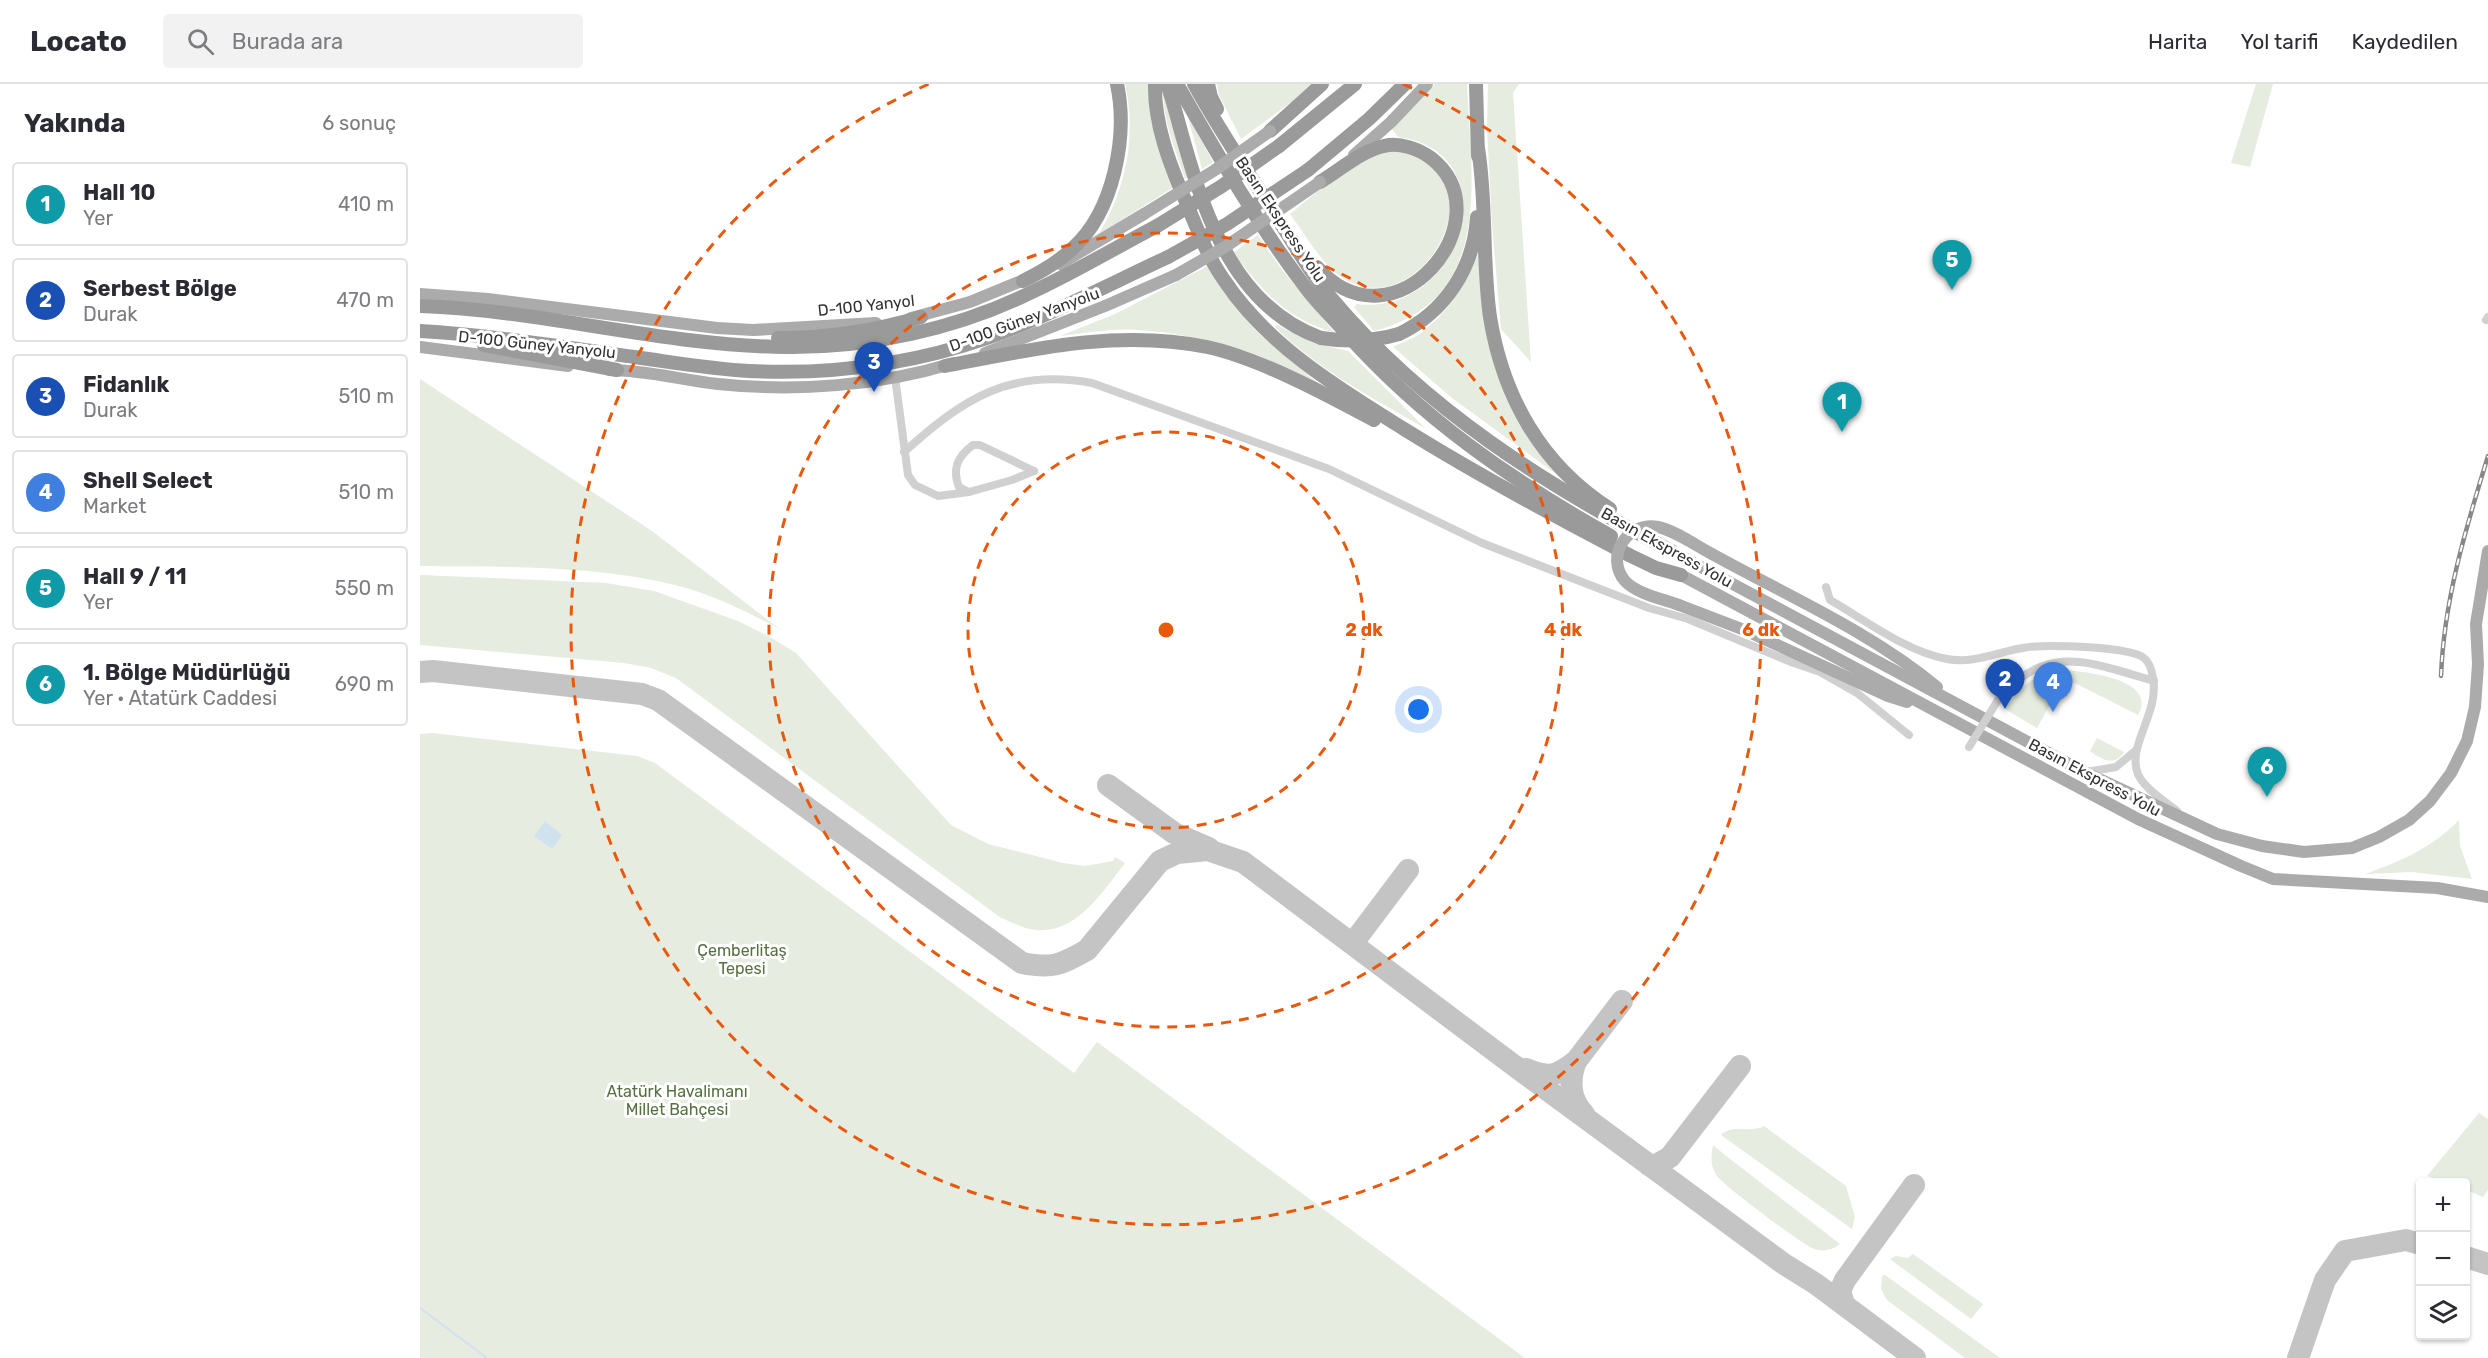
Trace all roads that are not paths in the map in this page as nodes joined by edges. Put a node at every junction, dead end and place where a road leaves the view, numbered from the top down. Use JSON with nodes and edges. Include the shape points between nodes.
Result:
{"nodes":[{"id":1,"x":1117,"y":84,"type":"edge"},
{"id":2,"x":1167,"y":84,"type":"edge"},
{"id":3,"x":1177,"y":84,"type":"edge"},
{"id":4,"x":1194,"y":84,"type":"edge"},
{"id":5,"x":1209,"y":84,"type":"edge"},
{"id":6,"x":1322,"y":84,"type":"edge"},
{"id":7,"x":1331,"y":84,"type":"edge"},
{"id":8,"x":1356,"y":84,"type":"edge"},
{"id":9,"x":1405,"y":84,"type":"edge"},
{"id":10,"x":1428,"y":84,"type":"edge"},
{"id":11,"x":1476,"y":84,"type":"edge"},
{"id":12,"x":1154,"y":90,"type":"edge"},
{"id":13,"x":1270,"y":131,"type":"junction"},
{"id":14,"x":1232,"y":147,"type":"junction"},
{"id":15,"x":1478,"y":148,"type":"junction"},
{"id":16,"x":1320,"y":182,"type":"junction"},
{"id":17,"x":1284,"y":228,"type":"junction"},
{"id":18,"x":1023,"y":281,"type":"junction"},
{"id":19,"x":420,"y":294,"type":"edge"},
{"id":20,"x":420,"y":306,"type":"edge"},
{"id":21,"x":921,"y":317,"type":"junction"},
{"id":22,"x":420,"y":334,"type":"edge"},
{"id":23,"x":710,"y":342,"type":"junction"},
{"id":24,"x":420,"y":347,"type":"edge"},
{"id":25,"x":945,"y":366,"type":"junction"},
{"id":26,"x":617,"y":370,"type":"junction"},
{"id":27,"x":895,"y":377,"type":"junction"},
{"id":28,"x":1428,"y":444,"type":"junction"},
{"id":29,"x":904,"y":452,"type":"junction"},
{"id":30,"x":969,"y":492,"type":"junction"},
{"id":31,"x":2488,"y":551,"type":"edge"},
{"id":32,"x":1673,"y":552,"type":"junction"},
{"id":33,"x":1681,"y":575,"type":"junction"},
{"id":34,"x":1826,"y":586,"type":"dead end"},
{"id":35,"x":2154,"y":681,"type":"junction"},
{"id":36,"x":1922,"y":703,"type":"junction"},
{"id":37,"x":1959,"y":705,"type":"junction"},
{"id":38,"x":1909,"y":735,"type":"dead end"},
{"id":39,"x":1968,"y":747,"type":"dead end"},
{"id":40,"x":2135,"y":751,"type":"junction"},
{"id":41,"x":2084,"y":772,"type":"junction"},
{"id":42,"x":2184,"y":817,"type":"junction"},
{"id":43,"x":2488,"y":897,"type":"edge"}],
"edges":[{"from":1,"to":18,"type":"highway","via":[[1121,132],[1102,205],[1074,248]]},
{"from":2,"to":15,"type":"highway","bridge":true,"via":[[1202,197],[1226,255],[1272,311],[1321,338],[1371,341],[1399,334],[1424,320],[1439,305],[1466,267],[1473,247]]},
{"from":3,"to":33,"type":"highway","name":"Basın Ekspress Yolu","via":[[1278,249],[1324,310],[1385,376],[1500,469]]},
{"from":4,"to":14,"type":"highway","name":"Basın Ekspress Yolu"},
{"from":5,"to":14,"type":"highway"},
{"from":6,"to":13,"type":"highway"},
{"from":7,"to":13,"type":"main road","name":"D-100 Yanyol"},
{"from":8,"to":23,"type":"highway","bridge":true,"via":[[1222,186],[1157,226],[1031,293],[940,326],[885,338],[823,346]]},
{"from":9,"to":22,"type":"highway","bridge":true,"via":[[1308,170],[1245,213],[1168,257],[989,337],[909,359],[854,369],[725,370],[528,342]]},
{"from":10,"to":16,"type":"main road","name":"D-100 Güney Yanyolu","via":[[1384,128]]},
{"from":11,"to":15,"type":"highway"},
{"from":12,"to":28,"type":"highway","via":[[1162,134],[1178,184],[1224,280],[1262,325],[1299,359]]},
{"from":13,"to":18,"type":"main road","name":"D-100 Yanyol","bridge":true,"via":[[1083,252]]},
{"from":14,"to":17,"type":"highway","name":"Basın Ekspress Yolu"},
{"from":15,"to":32,"type":"highway","via":[[1490,316],[1515,404],[1535,438],[1561,470],[1596,500]]},
{"from":16,"to":17,"type":"highway","via":[[1368,151],[1395,145],[1416,150],[1438,164],[1454,187],[1456,218],[1448,244],[1431,269],[1414,284],[1389,294],[1364,296],[1330,281]]},
{"from":16,"to":25,"type":"main road","name":"D-100 Güney Yanyolu","bridge":true,"via":[[1225,247],[1176,275],[1002,348]]},
{"from":17,"to":32,"type":"highway","name":"Basın Ekspress Yolu","via":[[1332,300],[1433,400],[1529,470]]},
{"from":18,"to":21,"type":"main road","name":"D-100 Yanyol"},
{"from":19,"to":21,"type":"main road","name":"D-100 Yanyol","via":[[753,330]]},
{"from":20,"to":23,"type":"highway","via":[[492,311]]},
{"from":21,"to":23,"type":"highway","via":[[855,332]]},
{"from":22,"to":26,"type":"highway"},
{"from":24,"to":26,"type":"main road","name":"D-100 Güney Yanyolu"},
{"from":25,"to":27,"type":"main road","name":"D-100 Güney Yanyolu"},
{"from":25,"to":28,"type":"highway","via":[[1114,339],[1208,347],[1249,361]]},
{"from":26,"to":27,"type":"main road","name":"D-100 Güney Yanyolu","via":[[773,387]]},
{"from":27,"to":29,"type":"street"},
{"from":28,"to":33,"type":"highway","via":[[1576,528],[1656,568]]},
{"from":29,"to":30,"type":"street","via":[[908,475],[915,485],[938,496]]},
{"from":29,"to":38,"type":"street","via":[[962,404],[998,388],[1036,379],[1092,383],[1329,469],[1482,543],[1820,672],[1857,693]]},
{"from":30,"to":30,"type":"street","via":[[959,487],[954,475],[962,453],[972,445],[1034,471]]},
{"from":31,"to":42,"type":"main road","name":"Basın Ekspress Yolu","via":[[2476,624],[2475,707],[2467,741],[2451,773],[2421,812],[2352,848],[2304,852],[2217,834]]},
{"from":32,"to":37,"type":"main road","name":"Basın Ekspress Yolu"},
{"from":33,"to":36,"type":"main road","name":"Basın Ekspress Yolu"},
{"from":34,"to":35,"type":"street","via":[[1830,600],[1934,656],[1969,660],[2035,646],[2122,650],[2144,658]]},
{"from":35,"to":39,"type":"street","bridge":true,"via":[[2090,664],[2050,662],[2010,685]]},
{"from":35,"to":40,"type":"street","via":[[2153,704]]},
{"from":36,"to":37,"type":"main road","bridge":true,"via":[[1888,696],[1747,631],[1632,587],[1618,568],[1620,546],[1638,528],[1654,526],[1671,532],[1890,652]]},
{"from":36,"to":43,"type":"main road","name":"Basın Ekspress Yolu","via":[[2138,819],[2273,879],[2437,888]]},
{"from":37,"to":41,"type":"main road","name":"Basın Ekspress Yolu"},
{"from":40,"to":41,"type":"street","via":[[2116,767]]},
{"from":40,"to":42,"type":"street","via":[[2141,781]]},
{"from":41,"to":42,"type":"main road","name":"Basın Ekspress Yolu"}]}
